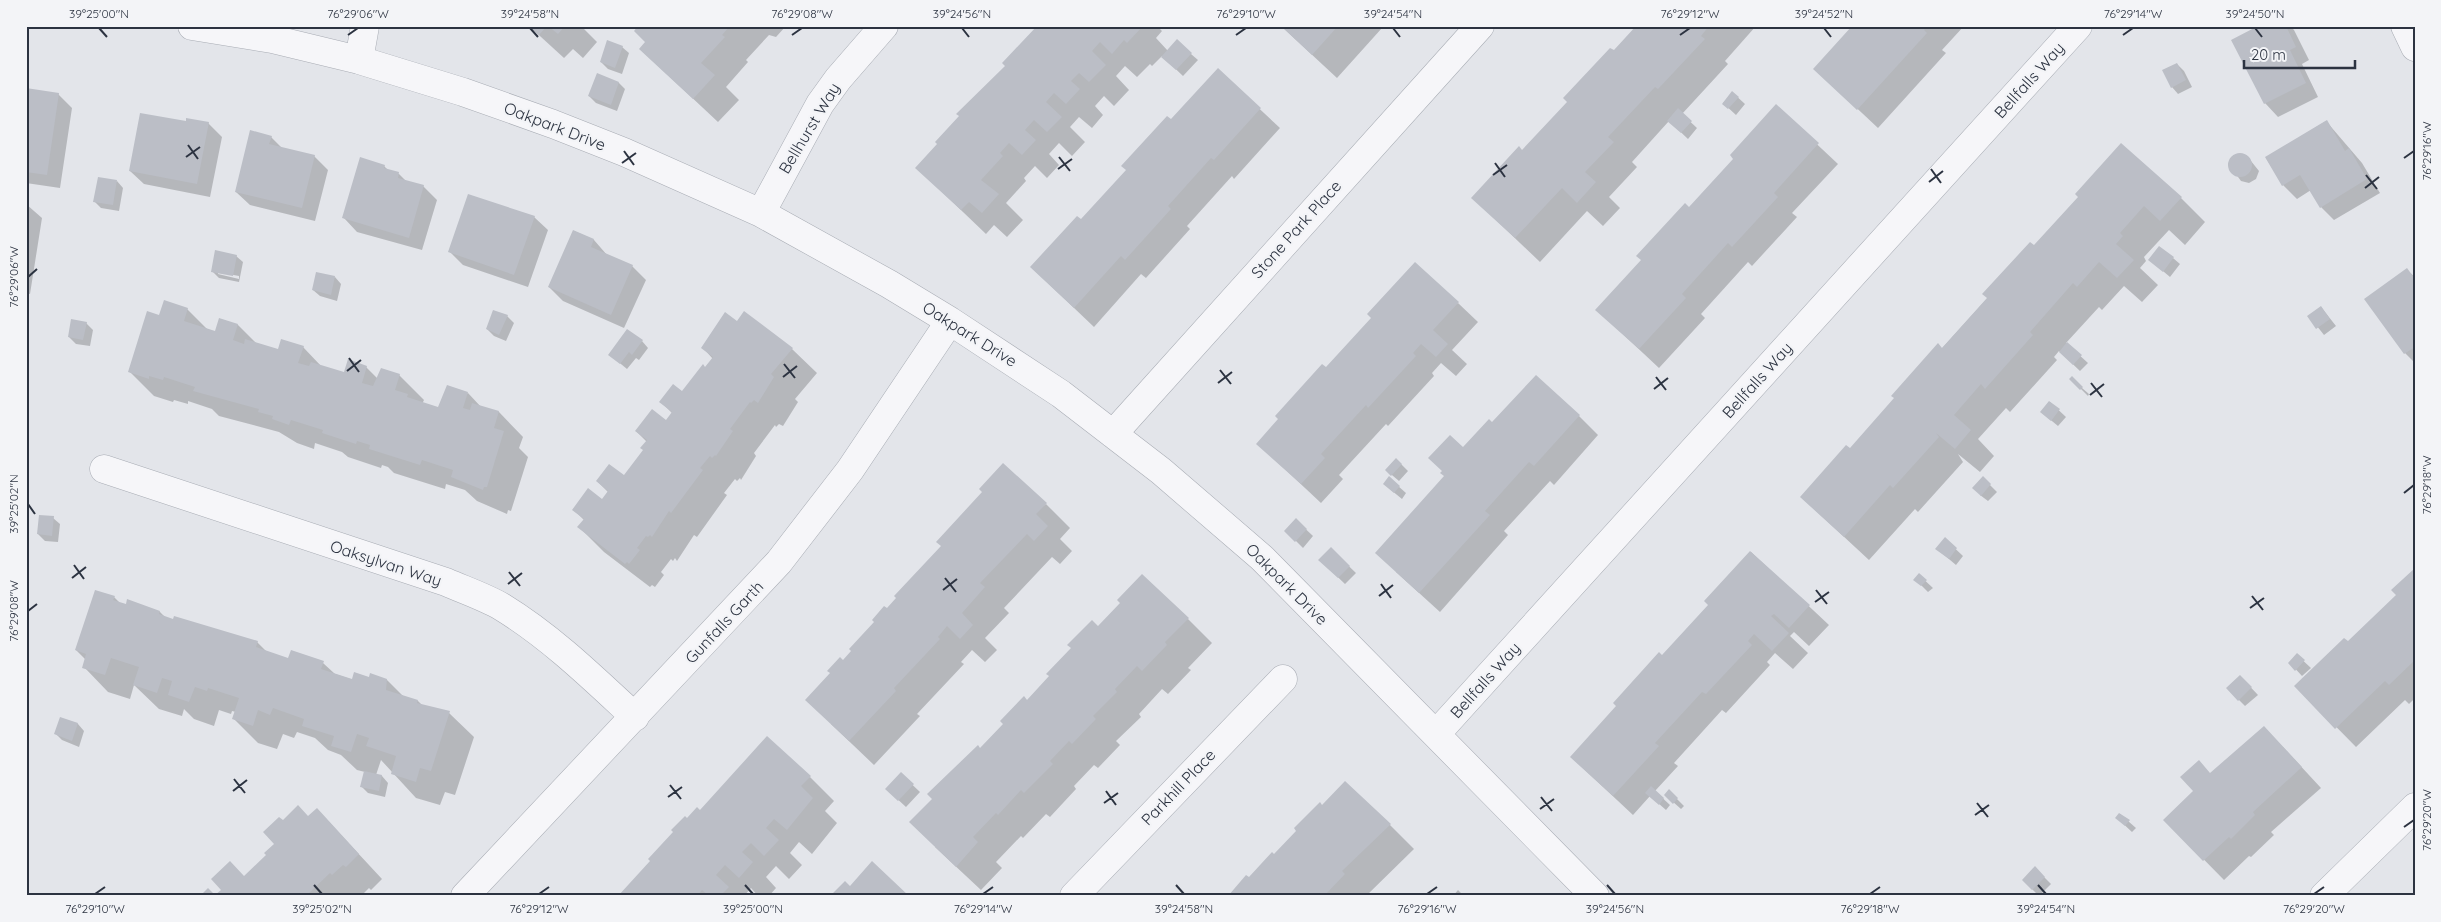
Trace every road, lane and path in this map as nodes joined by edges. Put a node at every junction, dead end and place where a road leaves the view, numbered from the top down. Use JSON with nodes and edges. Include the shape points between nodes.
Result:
{"nodes":[{"id":1,"x":192,"y":26,"type":"edge"},
{"id":2,"x":365,"y":26,"type":"edge"},
{"id":3,"x":884,"y":26,"type":"edge"},
{"id":4,"x":1480,"y":26,"type":"edge"},
{"id":5,"x":2078,"y":26,"type":"edge"},
{"id":6,"x":2405,"y":26,"type":"edge"},
{"id":7,"x":2415,"y":47,"type":"edge"},
{"id":8,"x":358,"y":60,"type":"junction"},
{"id":9,"x":761,"y":213,"type":"junction"},
{"id":10,"x":950,"y":321,"type":"junction"},
{"id":11,"x":1113,"y":434,"type":"junction"},
{"id":12,"x":104,"y":469,"type":"dead end"},
{"id":13,"x":1282,"y":679,"type":"dead end"},
{"id":14,"x":635,"y":717,"type":"junction"},
{"id":15,"x":1436,"y":734,"type":"junction"},
{"id":16,"x":2415,"y":807,"type":"edge"},
{"id":17,"x":465,"y":896,"type":"edge"},
{"id":18,"x":1074,"y":896,"type":"edge"},
{"id":19,"x":1595,"y":896,"type":"edge"},
{"id":20,"x":2324,"y":896,"type":"edge"}],
"edges":[{"from":1,"to":8,"type":"street","name":"Oakpark Drive","via":[[272,39]]},
{"from":2,"to":8,"type":"street"},
{"from":3,"to":9,"type":"street","name":"Bellhurst Way","via":[[820,104]]},
{"from":4,"to":11,"type":"street","name":"Stone Park Place"},
{"from":5,"to":15,"type":"street","name":"Bellfalls Way"},
{"from":6,"to":7,"type":"street"},
{"from":8,"to":9,"type":"street","name":"Oakpark Drive","via":[[553,124]]},
{"from":9,"to":10,"type":"street","name":"Oakpark Drive"},
{"from":10,"to":11,"type":"street","name":"Oakpark Drive","via":[[1061,394]]},
{"from":10,"to":14,"type":"street","name":"Gunfalls Garth","via":[[850,470],[779,562]]},
{"from":11,"to":15,"type":"street","name":"Oakpark Drive","via":[[1162,471],[1262,558]]},
{"from":12,"to":14,"type":"street","name":"Oaksylvan Way","via":[[446,582],[500,606],[538,632]]},
{"from":13,"to":18,"type":"street","name":"Parkhill Place"},
{"from":14,"to":17,"type":"street","name":"Gunfalls Garth"},
{"from":15,"to":19,"type":"street","name":"Oakpark Drive"},
{"from":16,"to":20,"type":"street"}]}
